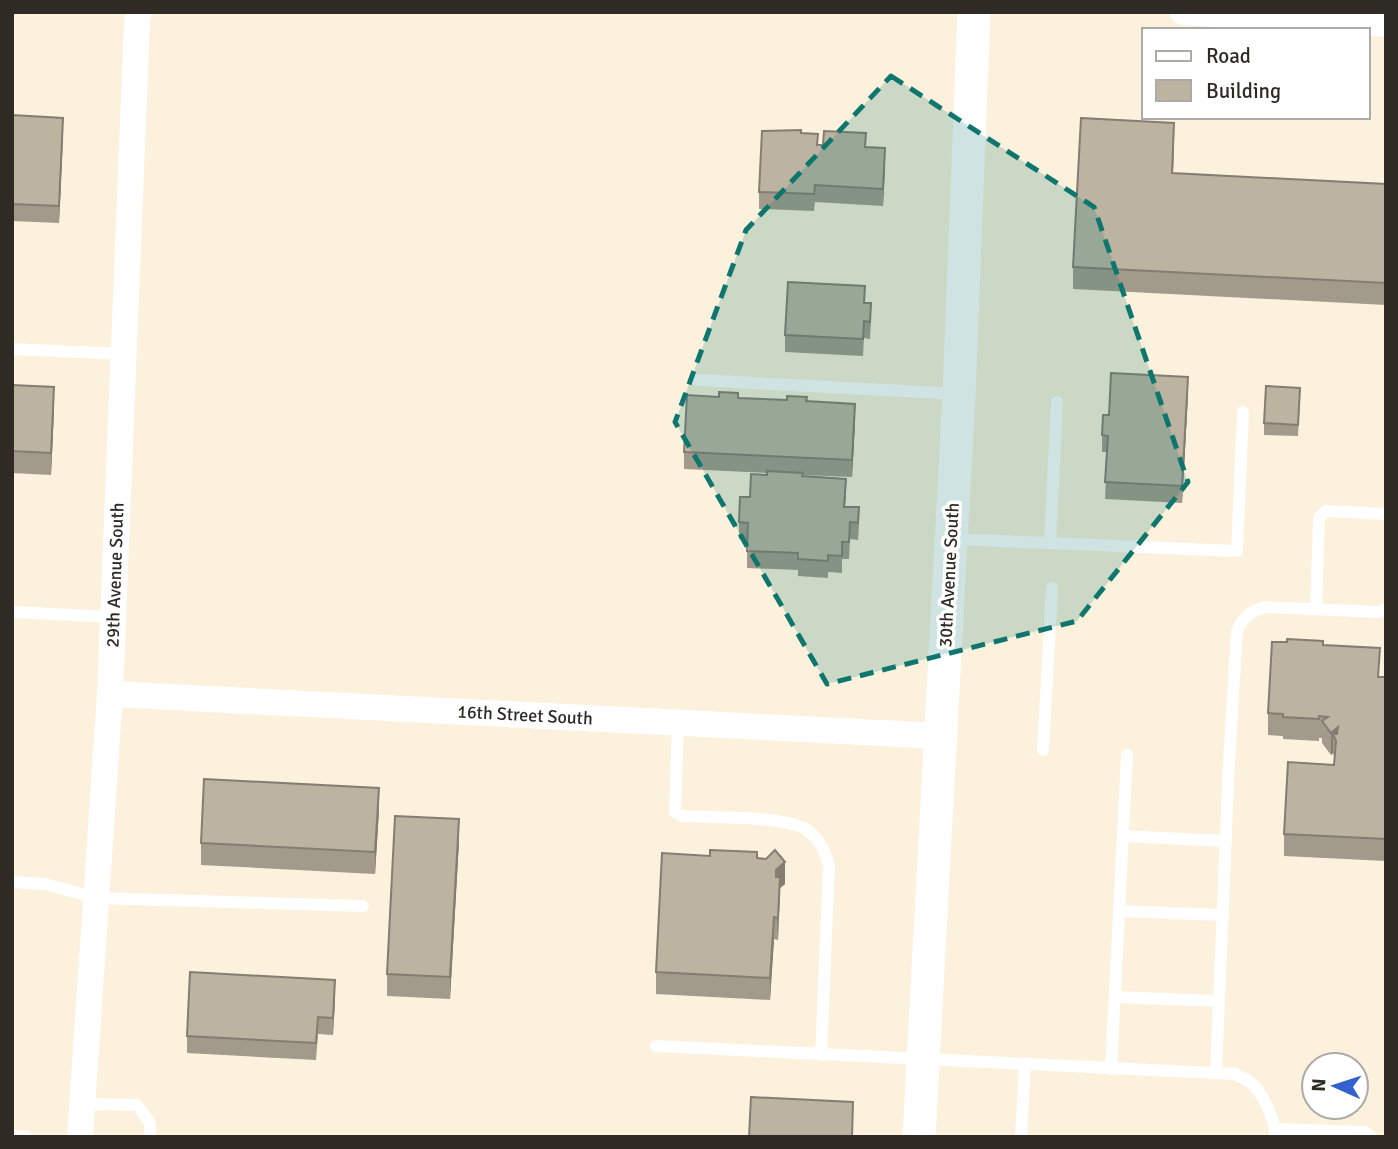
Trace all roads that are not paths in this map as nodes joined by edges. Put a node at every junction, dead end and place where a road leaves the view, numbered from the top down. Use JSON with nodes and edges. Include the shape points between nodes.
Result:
{"nodes":[{"id":1,"x":139,"y":12,"type":"edge"},
{"id":2,"x":974,"y":12,"type":"edge"},
{"id":3,"x":1183,"y":12,"type":"edge"},
{"id":4,"x":1386,"y":24,"type":"edge"},
{"id":5,"x":12,"y":349,"type":"edge"},
{"id":6,"x":124,"y":354,"type":"junction"},
{"id":7,"x":697,"y":380,"type":"dead end"},
{"id":8,"x":959,"y":394,"type":"junction"},
{"id":9,"x":1057,"y":402,"type":"dead end"},
{"id":10,"x":1244,"y":412,"type":"dead end"},
{"id":11,"x":1386,"y":514,"type":"edge"},
{"id":12,"x":951,"y":539,"type":"junction"},
{"id":13,"x":1050,"y":543,"type":"junction"},
{"id":14,"x":1052,"y":588,"type":"dead end"},
{"id":15,"x":1316,"y":609,"type":"junction"},
{"id":16,"x":1386,"y":609,"type":"edge"},
{"id":17,"x":12,"y":612,"type":"edge"},
{"id":18,"x":113,"y":617,"type":"junction"},
{"id":19,"x":110,"y":694,"type":"junction"},
{"id":20,"x":678,"y":723,"type":"junction"},
{"id":21,"x":940,"y":736,"type":"junction"},
{"id":22,"x":1043,"y":750,"type":"dead end"},
{"id":23,"x":1127,"y":755,"type":"dead end"},
{"id":24,"x":1123,"y":836,"type":"junction"},
{"id":25,"x":1226,"y":841,"type":"junction"},
{"id":26,"x":12,"y":882,"type":"edge"},
{"id":27,"x":97,"y":898,"type":"junction"},
{"id":28,"x":363,"y":906,"type":"dead end"},
{"id":29,"x":1119,"y":911,"type":"junction"},
{"id":30,"x":1223,"y":915,"type":"junction"},
{"id":31,"x":1115,"y":997,"type":"junction"},
{"id":32,"x":1219,"y":1001,"type":"junction"},
{"id":33,"x":656,"y":1046,"type":"dead end"},
{"id":34,"x":821,"y":1055,"type":"junction"},
{"id":35,"x":923,"y":1059,"type":"junction"},
{"id":36,"x":1025,"y":1064,"type":"junction"},
{"id":37,"x":1111,"y":1069,"type":"junction"},
{"id":38,"x":1216,"y":1073,"type":"junction"},
{"id":39,"x":83,"y":1104,"type":"junction"},
{"id":40,"x":1275,"y":1133,"type":"edge"},
{"id":41,"x":12,"y":1136,"type":"edge"},
{"id":42,"x":26,"y":1137,"type":"edge"},
{"id":43,"x":80,"y":1137,"type":"edge"},
{"id":44,"x":150,"y":1137,"type":"edge"},
{"id":45,"x":919,"y":1137,"type":"edge"},
{"id":46,"x":1021,"y":1137,"type":"edge"},
{"id":47,"x":1371,"y":1137,"type":"edge"}],
"edges":[{"from":1,"to":6,"type":"street","name":"29th Avenue South"},
{"from":2,"to":8,"type":"street","name":"30th Avenue South"},
{"from":3,"to":4,"type":"street"},
{"from":5,"to":6,"type":"lane"},
{"from":6,"to":18,"type":"street","name":"29th Avenue South"},
{"from":7,"to":8,"type":"lane"},
{"from":8,"to":12,"type":"street","name":"30th Avenue South"},
{"from":9,"to":13,"type":"lane"},
{"from":10,"to":13,"type":"lane","via":[[1237,551]]},
{"from":11,"to":15,"type":"lane","via":[[1326,511],[1319,518]]},
{"from":12,"to":13,"type":"lane"},
{"from":12,"to":21,"type":"street","name":"30th Avenue South"},
{"from":14,"to":22,"type":"lane"},
{"from":15,"to":16,"type":"lane"},
{"from":15,"to":25,"type":"lane","via":[[1265,607],[1243,618],[1237,631]]},
{"from":17,"to":18,"type":"lane"},
{"from":18,"to":19,"type":"street","name":"29th Avenue South"},
{"from":19,"to":20,"type":"street","name":"16th Street South"},
{"from":19,"to":27,"type":"street","name":"29th Avenue South"},
{"from":20,"to":21,"type":"street","name":"16th Street South"},
{"from":20,"to":34,"type":"lane","via":[[675,812],[789,822],[807,830],[822,845],[830,866]]},
{"from":21,"to":35,"type":"street","name":"30th Avenue South"},
{"from":23,"to":24,"type":"lane"},
{"from":24,"to":25,"type":"lane"},
{"from":24,"to":29,"type":"lane"},
{"from":25,"to":30,"type":"lane"},
{"from":26,"to":27,"type":"lane","via":[[45,884]]},
{"from":27,"to":28,"type":"lane"},
{"from":27,"to":39,"type":"street","name":"29th Avenue South"},
{"from":29,"to":30,"type":"lane"},
{"from":29,"to":31,"type":"lane"},
{"from":30,"to":32,"type":"lane"},
{"from":31,"to":32,"type":"lane"},
{"from":31,"to":37,"type":"lane"},
{"from":32,"to":38,"type":"lane"},
{"from":33,"to":34,"type":"lane"},
{"from":34,"to":35,"type":"lane"},
{"from":35,"to":36,"type":"lane"},
{"from":35,"to":45,"type":"street","name":"30th Avenue South"},
{"from":36,"to":37,"type":"lane"},
{"from":36,"to":46,"type":"lane"},
{"from":37,"to":38,"type":"lane"},
{"from":38,"to":40,"type":"lane","via":[[1235,1074],[1252,1083],[1266,1105]]},
{"from":39,"to":43,"type":"street","name":"29th Avenue South"},
{"from":39,"to":44,"type":"lane","via":[[137,1105],[150,1123]]},
{"from":40,"to":47,"type":"lane","via":[[1365,1132]]},
{"from":41,"to":42,"type":"lane"}]}
